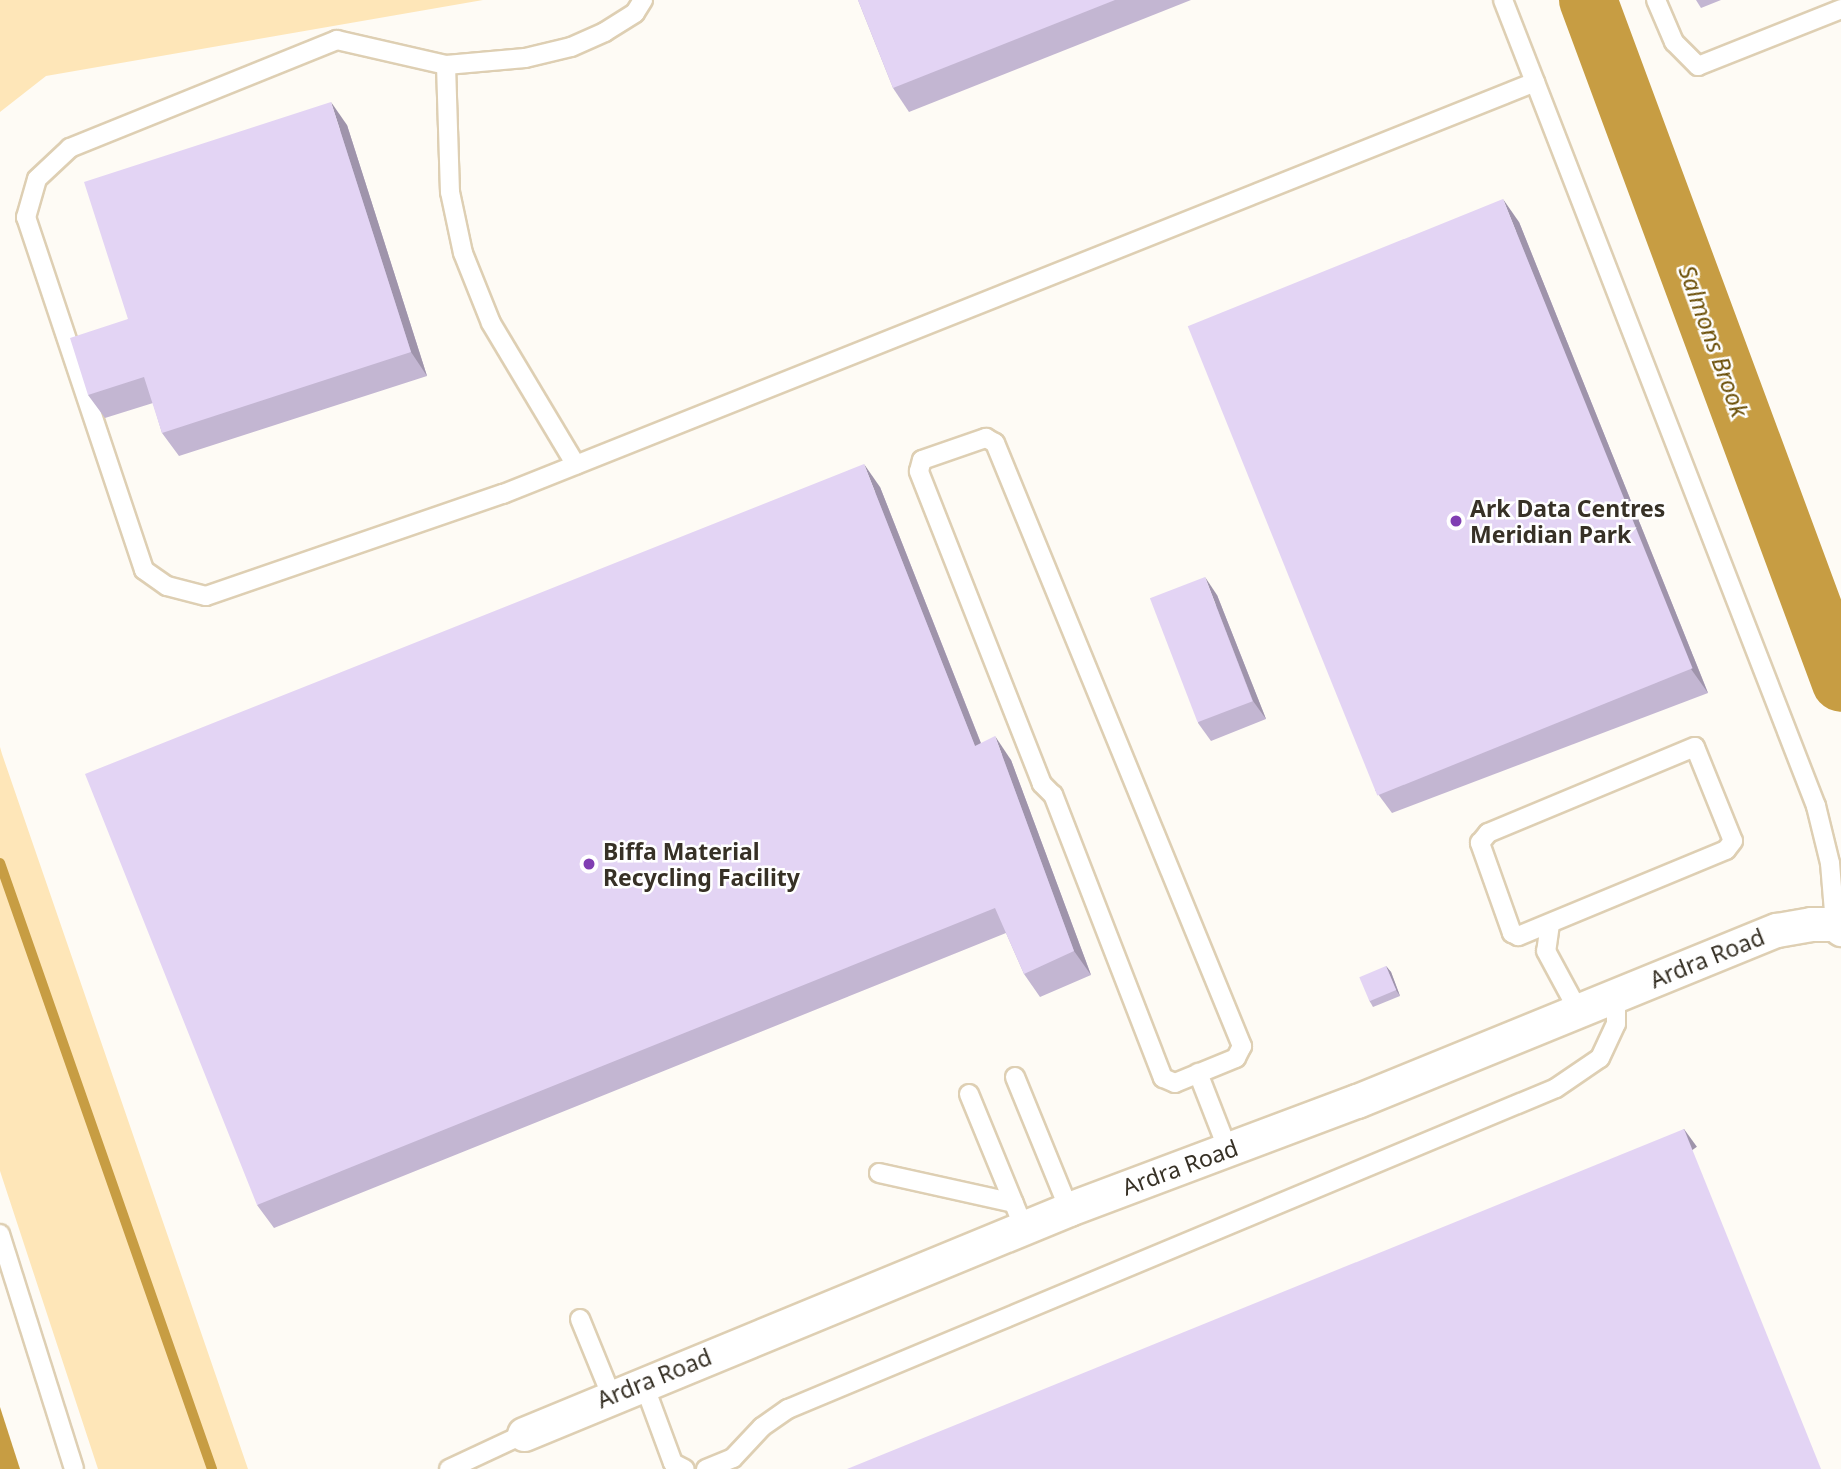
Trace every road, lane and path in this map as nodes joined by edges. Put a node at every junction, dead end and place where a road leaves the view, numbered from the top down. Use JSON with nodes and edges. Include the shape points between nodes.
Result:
{"nodes":[{"id":1,"x":643,"y":0,"type":"edge"},
{"id":2,"x":1503,"y":0,"type":"edge"},
{"id":3,"x":1656,"y":0,"type":"edge"},
{"id":4,"x":1841,"y":9,"type":"edge"},
{"id":5,"x":446,"y":65,"type":"junction"},
{"id":6,"x":1535,"y":82,"type":"junction"},
{"id":7,"x":576,"y":465,"type":"junction"},
{"id":8,"x":1550,"y":923,"type":"junction"},
{"id":9,"x":1838,"y":927,"type":"edge"},
{"id":10,"x":1616,"y":995,"type":"junction"},
{"id":11,"x":1579,"y":1012,"type":"junction"},
{"id":12,"x":1198,"y":1073,"type":"junction"},
{"id":13,"x":1015,"y":1077,"type":"dead end"},
{"id":14,"x":969,"y":1094,"type":"dead end"},
{"id":15,"x":1228,"y":1150,"type":"junction"},
{"id":16,"x":879,"y":1173,"type":"dead end"},
{"id":17,"x":1069,"y":1209,"type":"junction"},
{"id":18,"x":1019,"y":1215,"type":"junction"},
{"id":19,"x":0,"y":1234,"type":"edge"},
{"id":20,"x":580,"y":1319,"type":"dead end"},
{"id":21,"x":643,"y":1382,"type":"junction"},
{"id":22,"x":611,"y":1395,"type":"junction"},
{"id":23,"x":524,"y":1434,"type":"joint"},
{"id":24,"x":483,"y":1462,"type":"edge"},
{"id":25,"x":74,"y":1469,"type":"edge"},
{"id":26,"x":449,"y":1469,"type":"edge"},
{"id":27,"x":685,"y":1469,"type":"edge"},
{"id":28,"x":706,"y":1469,"type":"edge"}],
"edges":[{"from":1,"to":5,"type":"lane","via":[[635,13],[571,47],[525,58]]},
{"from":2,"to":6,"type":"lane"},
{"from":3,"to":4,"type":"lane","via":[[1674,42],[1698,66]]},
{"from":5,"to":7,"type":"lane","via":[[450,192],[463,253],[491,323]]},
{"from":5,"to":7,"type":"lane","via":[[337,40],[69,148],[37,179],[26,217],[144,570],[167,586],[206,596]]},
{"from":6,"to":7,"type":"lane"},
{"from":6,"to":9,"type":"lane","via":[[1816,806],[1830,863]]},
{"from":8,"to":8,"type":"lane","via":[[1726,850],[1733,841],[1700,750],[1695,747],[1488,833],[1480,843],[1512,933],[1518,936]]},
{"from":8,"to":11,"type":"lane","via":[[1546,951]]},
{"from":9,"to":10,"type":"street","name":"Ardra Road","via":[[1777,930]]},
{"from":10,"to":11,"type":"street","name":"Ardra Road"},
{"from":10,"to":28,"type":"lane","via":[[1616,1024],[1600,1058],[1556,1088],[788,1409],[762,1427],[733,1458]]},
{"from":11,"to":15,"type":"street","name":"Ardra Road"},
{"from":12,"to":12,"type":"lane","via":[[1236,1058],[1242,1046],[995,443],[986,438],[922,460],[919,471],[1042,784],[1053,795],[1163,1079],[1175,1083]]},
{"from":12,"to":15,"type":"lane"},
{"from":13,"to":17,"type":"lane"},
{"from":14,"to":18,"type":"lane"},
{"from":15,"to":17,"type":"street","name":"Ardra Road"},
{"from":16,"to":18,"type":"lane"},
{"from":17,"to":18,"type":"street","name":"Ardra Road"},
{"from":18,"to":21,"type":"street","name":"Ardra Road"},
{"from":19,"to":25,"type":"lane"},
{"from":20,"to":22,"type":"lane"},
{"from":21,"to":22,"type":"street","name":"Ardra Road"},
{"from":21,"to":27,"type":"lane","via":[[673,1463]]},
{"from":22,"to":23,"type":"street","name":"Ardra Road"},
{"from":23,"to":24,"type":"lane"},
{"from":24,"to":26,"type":"lane"}]}
